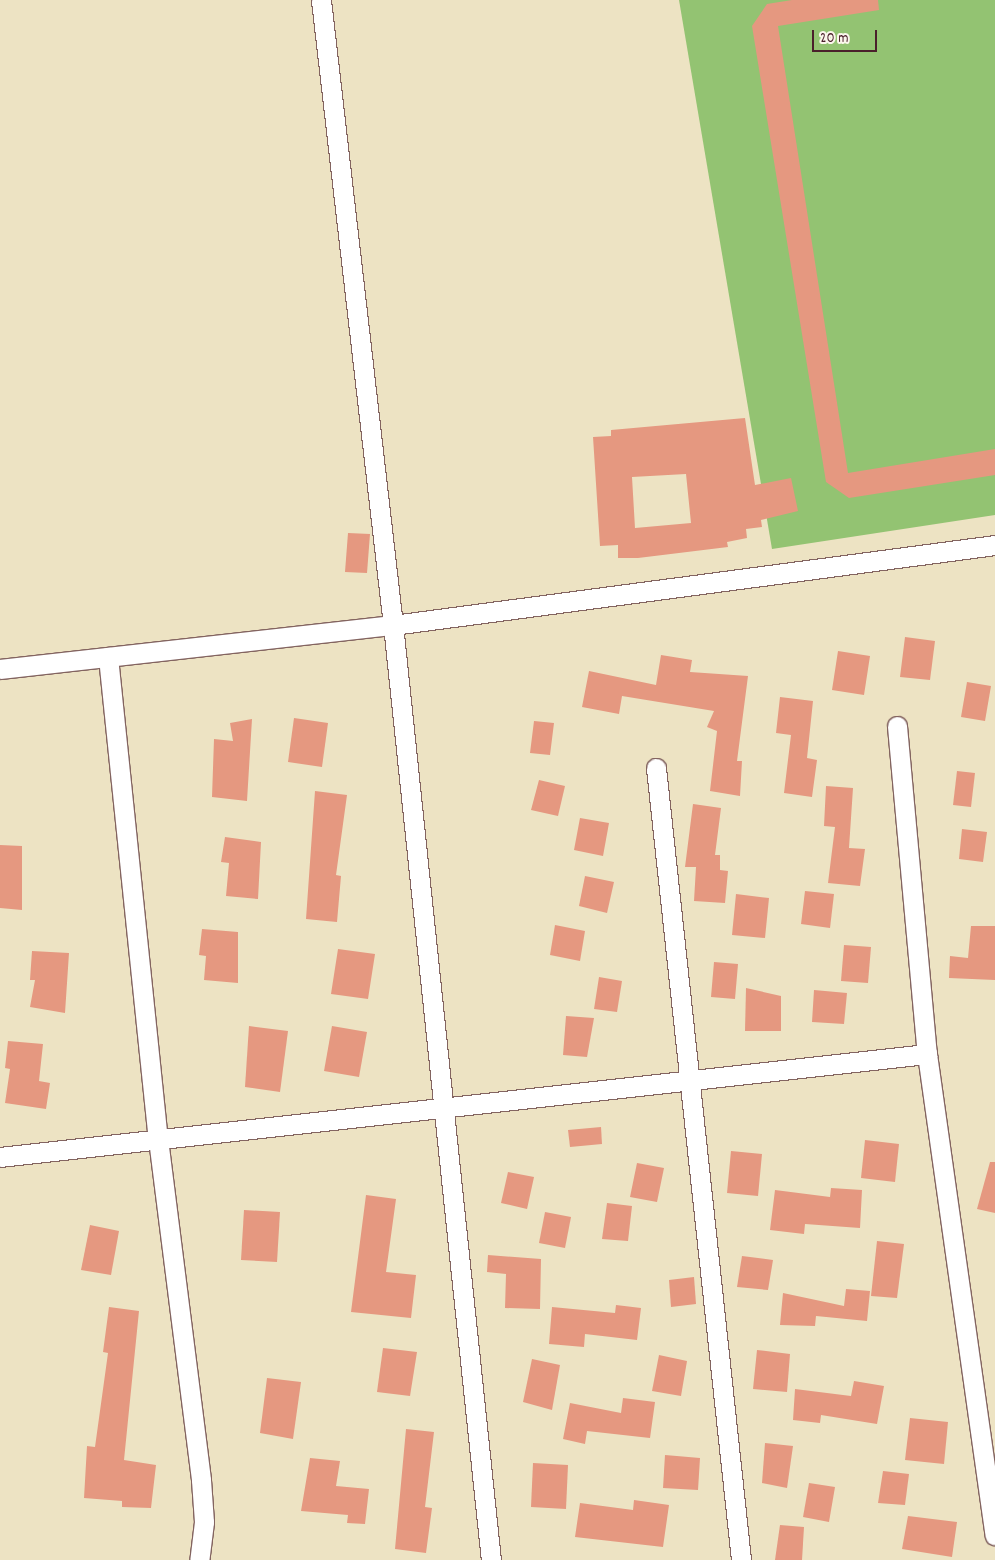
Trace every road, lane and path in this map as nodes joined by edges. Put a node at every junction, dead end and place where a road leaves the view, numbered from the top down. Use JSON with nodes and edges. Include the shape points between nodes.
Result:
{"nodes":[{"id":1,"x":321,"y":0,"type":"edge"},
{"id":2,"x":995,"y":545,"type":"edge"},
{"id":3,"x":393,"y":625,"type":"junction"},
{"id":4,"x":108,"y":657,"type":"junction"},
{"id":5,"x":0,"y":669,"type":"edge"},
{"id":6,"x":897,"y":726,"type":"dead end"},
{"id":7,"x":656,"y":768,"type":"dead end"},
{"id":8,"x":927,"y":1054,"type":"junction"},
{"id":9,"x":687,"y":1080,"type":"junction"},
{"id":10,"x":442,"y":1107,"type":"junction"},
{"id":11,"x":158,"y":1139,"type":"junction"},
{"id":12,"x":0,"y":1157,"type":"edge"},
{"id":13,"x":995,"y":1535,"type":"edge"},
{"id":14,"x":200,"y":1560,"type":"edge"},
{"id":15,"x":490,"y":1560,"type":"edge"},
{"id":16,"x":740,"y":1560,"type":"edge"}],
"edges":[{"from":1,"to":3,"type":"street"},
{"from":2,"to":3,"type":"street"},
{"from":3,"to":4,"type":"street"},
{"from":3,"to":10,"type":"street"},
{"from":4,"to":5,"type":"street"},
{"from":4,"to":11,"type":"street"},
{"from":6,"to":8,"type":"street"},
{"from":7,"to":9,"type":"street"},
{"from":8,"to":9,"type":"street"},
{"from":8,"to":13,"type":"street"},
{"from":9,"to":10,"type":"street"},
{"from":9,"to":16,"type":"street"},
{"from":10,"to":11,"type":"street"},
{"from":10,"to":15,"type":"street"},
{"from":11,"to":12,"type":"street"},
{"from":11,"to":14,"type":"street","via":[[201,1480],[204,1522]]}]}
